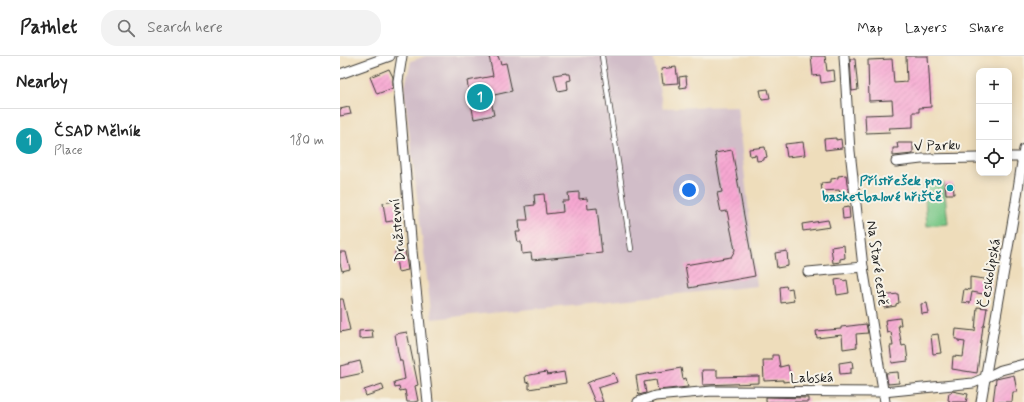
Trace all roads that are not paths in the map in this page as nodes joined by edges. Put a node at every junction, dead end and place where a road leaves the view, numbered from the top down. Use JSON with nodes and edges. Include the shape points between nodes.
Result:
{"nodes":[{"id":1,"x":390,"y":56,"type":"edge"},
{"id":2,"x":402,"y":56,"type":"edge"},
{"id":3,"x":602,"y":56,"type":"edge"},
{"id":4,"x":844,"y":56,"type":"edge"},
{"id":5,"x":340,"y":74,"type":"edge"},
{"id":6,"x":1023,"y":153,"type":"edge"},
{"id":7,"x":1012,"y":156,"type":"edge"},
{"id":8,"x":976,"y":158,"type":"edge"},
{"id":9,"x":896,"y":162,"type":"dead end"},
{"id":10,"x":1020,"y":203,"type":"edge"},
{"id":11,"x":631,"y":249,"type":"dead end"},
{"id":12,"x":863,"y":267,"type":"junction"},
{"id":13,"x":808,"y":272,"type":"dead end"},
{"id":14,"x":1024,"y":364,"type":"edge"},
{"id":15,"x":985,"y":378,"type":"junction"},
{"id":16,"x":882,"y":392,"type":"junction"},
{"id":17,"x":428,"y":402,"type":"edge"},
{"id":18,"x":638,"y":402,"type":"edge"},
{"id":19,"x":885,"y":402,"type":"edge"},
{"id":20,"x":981,"y":402,"type":"edge"}],
"edges":[{"from":1,"to":5,"type":"street"},
{"from":2,"to":17,"type":"street","name":"Družstevní","via":[[398,81]]},
{"from":3,"to":11,"type":"lane"},
{"from":4,"to":12,"type":"street","name":"Na Staré cestě","via":[[850,151]]},
{"from":6,"to":7,"type":"street"},
{"from":6,"to":10,"type":"street","name":"Českolipská"},
{"from":8,"to":9,"type":"street","name":"V Parku"},
{"from":10,"to":15,"type":"street","name":"Českolipská"},
{"from":12,"to":13,"type":"street"},
{"from":12,"to":16,"type":"street","name":"Na Staré cestě"},
{"from":14,"to":15,"type":"street","name":"Labská","via":[[1001,370]]},
{"from":15,"to":16,"type":"street","name":"Labská","via":[[973,383]]},
{"from":15,"to":20,"type":"street","name":"Českolipská"},
{"from":16,"to":18,"type":"street","name":"Labská","via":[[712,391],[655,396]]},
{"from":16,"to":19,"type":"street","name":"Na Staré cestě"}]}
